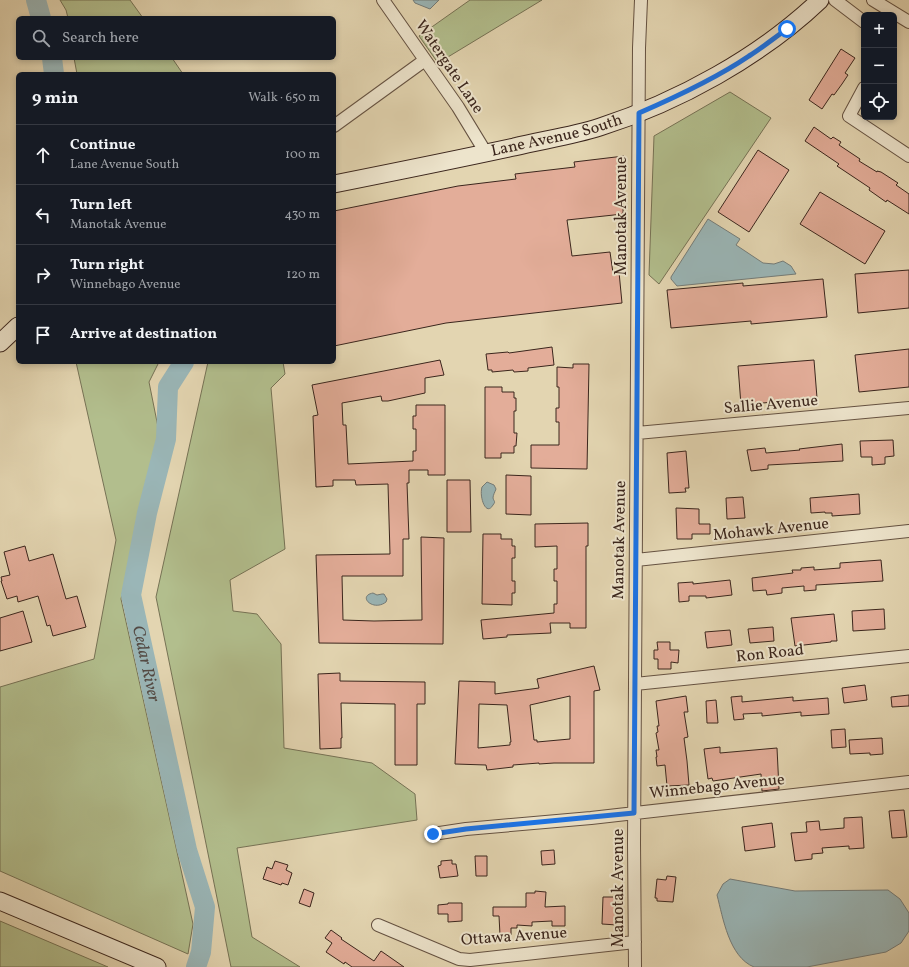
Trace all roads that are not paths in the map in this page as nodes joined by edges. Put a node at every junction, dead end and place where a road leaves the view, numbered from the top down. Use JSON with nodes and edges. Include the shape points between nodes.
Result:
{"nodes":[{"id":1,"x":383,"y":0,"type":"edge"},
{"id":2,"x":641,"y":0,"type":"edge"},
{"id":3,"x":820,"y":0,"type":"edge"},
{"id":4,"x":835,"y":0,"type":"edge"},
{"id":5,"x":873,"y":0,"type":"edge"},
{"id":6,"x":861,"y":20,"type":"edge"},
{"id":7,"x":909,"y":22,"type":"edge"},
{"id":8,"x":425,"y":60,"type":"junction"},
{"id":9,"x":861,"y":94,"type":"edge"},
{"id":10,"x":639,"y":113,"type":"junction"},
{"id":11,"x":336,"y":125,"type":"edge"},
{"id":12,"x":486,"y":153,"type":"junction"},
{"id":13,"x":909,"y":156,"type":"edge"},
{"id":14,"x":336,"y":184,"type":"edge"},
{"id":15,"x":16,"y":328,"type":"edge"},
{"id":16,"x":0,"y":343,"type":"edge"},
{"id":17,"x":909,"y":408,"type":"edge"},
{"id":18,"x":637,"y":433,"type":"junction"},
{"id":19,"x":909,"y":531,"type":"edge"},
{"id":20,"x":636,"y":560,"type":"junction"},
{"id":21,"x":909,"y":656,"type":"edge"},
{"id":22,"x":634,"y":684,"type":"junction"},
{"id":23,"x":909,"y":782,"type":"edge"},
{"id":24,"x":634,"y":813,"type":"junction"},
{"id":25,"x":433,"y":834,"type":"dead end"},
{"id":26,"x":0,"y":901,"type":"edge"},
{"id":27,"x":378,"y":924,"type":"dead end"},
{"id":28,"x":635,"y":942,"type":"junction"},
{"id":29,"x":157,"y":967,"type":"edge"},
{"id":30,"x":635,"y":967,"type":"edge"}],
"edges":[{"from":1,"to":8,"type":"street","name":"Watergate Lane"},
{"from":2,"to":10,"type":"street","name":"Manotak Avenue"},
{"from":3,"to":10,"type":"main road","name":"Lane Avenue South","via":[[787,29],[749,56],[719,74]]},
{"from":4,"to":6,"type":"street"},
{"from":5,"to":7,"type":"street"},
{"from":8,"to":11,"type":"street"},
{"from":8,"to":12,"type":"street","name":"Watergate Lane"},
{"from":9,"to":13,"type":"street","via":[[849,116]]},
{"from":10,"to":12,"type":"main road","name":"Lane Avenue South","via":[[593,129]]},
{"from":10,"to":18,"type":"street","name":"Manotak Avenue"},
{"from":12,"to":14,"type":"main road","name":"Lane Avenue South"},
{"from":15,"to":16,"type":"main road"},
{"from":17,"to":18,"type":"street","name":"Sallie Avenue"},
{"from":18,"to":20,"type":"street","name":"Manotak Avenue"},
{"from":19,"to":20,"type":"street","name":"Mohawk Avenue"},
{"from":20,"to":22,"type":"street","name":"Manotak Avenue"},
{"from":21,"to":22,"type":"street","name":"Ron Road"},
{"from":22,"to":24,"type":"street","name":"Manotak Avenue"},
{"from":23,"to":24,"type":"street","name":"Winnebago Avenue"},
{"from":24,"to":25,"type":"street","name":"Winnebago Avenue"},
{"from":24,"to":28,"type":"street","name":"Manotak Avenue"},
{"from":26,"to":29,"type":"main road"},
{"from":27,"to":28,"type":"street","name":"Ottawa Avenue","via":[[458,960]]},
{"from":28,"to":30,"type":"street","name":"Manotak Avenue"}]}
